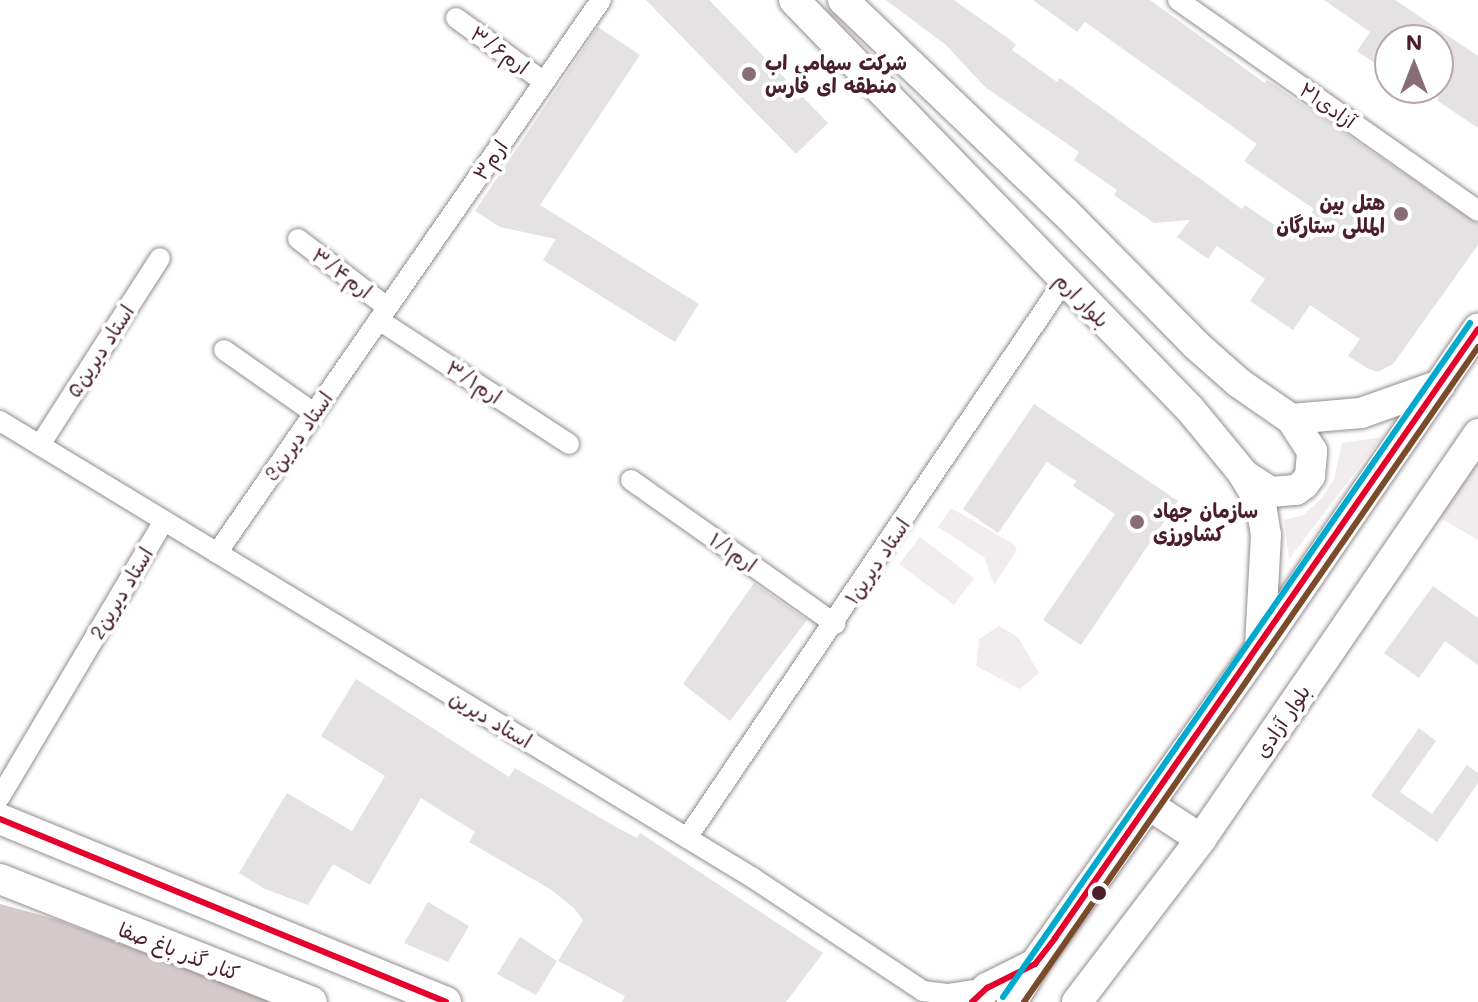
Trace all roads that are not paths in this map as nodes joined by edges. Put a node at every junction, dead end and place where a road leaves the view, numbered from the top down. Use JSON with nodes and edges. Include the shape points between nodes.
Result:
{"nodes":[{"id":1,"x":601,"y":0,"type":"edge"},
{"id":2,"x":794,"y":0,"type":"edge"},
{"id":3,"x":843,"y":0,"type":"edge"},
{"id":4,"x":1178,"y":0,"type":"edge"},
{"id":5,"x":456,"y":18,"type":"dead end"},
{"id":6,"x":544,"y":82,"type":"junction"},
{"id":7,"x":1478,"y":211,"type":"edge"},
{"id":8,"x":298,"y":239,"type":"dead end"},
{"id":9,"x":160,"y":258,"type":"dead end"},
{"id":10,"x":1064,"y":281,"type":"junction"},
{"id":11,"x":383,"y":314,"type":"junction"},
{"id":12,"x":1478,"y":329,"type":"edge"},
{"id":13,"x":224,"y":350,"type":"dead end"},
{"id":14,"x":1440,"y":385,"type":"junction"},
{"id":15,"x":314,"y":413,"type":"junction"},
{"id":16,"x":1291,"y":419,"type":"junction"},
{"id":17,"x":0,"y":421,"type":"edge"},
{"id":18,"x":1478,"y":434,"type":"edge"},
{"id":19,"x":569,"y":444,"type":"dead end"},
{"id":20,"x":40,"y":445,"type":"junction"},
{"id":21,"x":1242,"y":472,"type":"junction"},
{"id":22,"x":631,"y":480,"type":"dead end"},
{"id":23,"x":164,"y":521,"type":"junction"},
{"id":24,"x":217,"y":553,"type":"junction"},
{"id":25,"x":835,"y":624,"type":"junction"},
{"id":26,"x":1260,"y":647,"type":"junction"},
{"id":27,"x":0,"y":797,"type":"edge"},
{"id":28,"x":1149,"y":805,"type":"junction"},
{"id":29,"x":0,"y":819,"type":"edge"},
{"id":30,"x":687,"y":838,"type":"junction"},
{"id":31,"x":1201,"y":839,"type":"junction"},
{"id":32,"x":0,"y":879,"type":"edge"},
{"id":33,"x":0,"y":889,"type":"edge"},
{"id":34,"x":47,"y":899,"type":"junction"},
{"id":35,"x":990,"y":997,"type":"edge"},
{"id":36,"x":312,"y":1002,"type":"edge"},
{"id":37,"x":446,"y":1002,"type":"edge"},
{"id":38,"x":1077,"y":1002,"type":"edge"}],
"edges":[{"from":1,"to":6,"type":"street","name":"ارم۳"},
{"from":2,"to":10,"type":"main road","name":"بلوار ارم"},
{"from":3,"to":16,"type":"main road","via":[[1196,345]]},
{"from":4,"to":7,"type":"street","name":"آزادی۲۱"},
{"from":5,"to":6,"type":"street","name":"۳/۶ارم"},
{"from":6,"to":11,"type":"street","name":"ارم۳"},
{"from":8,"to":11,"type":"street","name":"۳/۴ارم"},
{"from":9,"to":20,"type":"street","name":"استاد دیرین۵"},
{"from":10,"to":21,"type":"main road","name":"بلوار ارم","via":[[1190,409]]},
{"from":10,"to":25,"type":"street","name":"استاد دیرین۱"},
{"from":11,"to":15,"type":"street","name":"3استاد دیرین"},
{"from":11,"to":19,"type":"street","name":"۳/۱ارم"},
{"from":12,"to":14,"type":"main road"},
{"from":13,"to":15,"type":"street"},
{"from":14,"to":16,"type":"main road","via":[[1361,413]]},
{"from":14,"to":26,"type":"main road"},
{"from":15,"to":24,"type":"street","name":"3استاد دیرین"},
{"from":16,"to":21,"type":"main road","via":[[1312,451],[1304,484],[1271,492]]},
{"from":17,"to":20,"type":"street","name":"استاد دیرین"},
{"from":18,"to":31,"type":"main road","name":"بلوار آزادی"},
{"from":20,"to":23,"type":"street","name":"استاد دیرین"},
{"from":21,"to":26,"type":"main road","name":"بلوار ارم","via":[[1261,504],[1266,535]]},
{"from":22,"to":25,"type":"street","name":"۱/۱ارم"},
{"from":23,"to":24,"type":"street","name":"استاد دیرین"},
{"from":23,"to":27,"type":"street","name":"2استاد دیرین"},
{"from":24,"to":30,"type":"street","name":"استاد دیرین"},
{"from":25,"to":30,"type":"street","name":"استاد دیرین۱"},
{"from":26,"to":28,"type":"main road"},
{"from":28,"to":31,"type":"main road"},
{"from":28,"to":35,"type":"main road","via":[[1035,964]]},
{"from":29,"to":37,"type":"main road"},
{"from":30,"to":35,"type":"street","name":"استاد دیرین","via":[[923,991]]},
{"from":31,"to":38,"type":"main road","name":"بلوار آزادی"},
{"from":32,"to":34,"type":"main road"},
{"from":33,"to":34,"type":"main road"},
{"from":34,"to":36,"type":"main road","name":"کنار گذر باغ صفا"}]}
